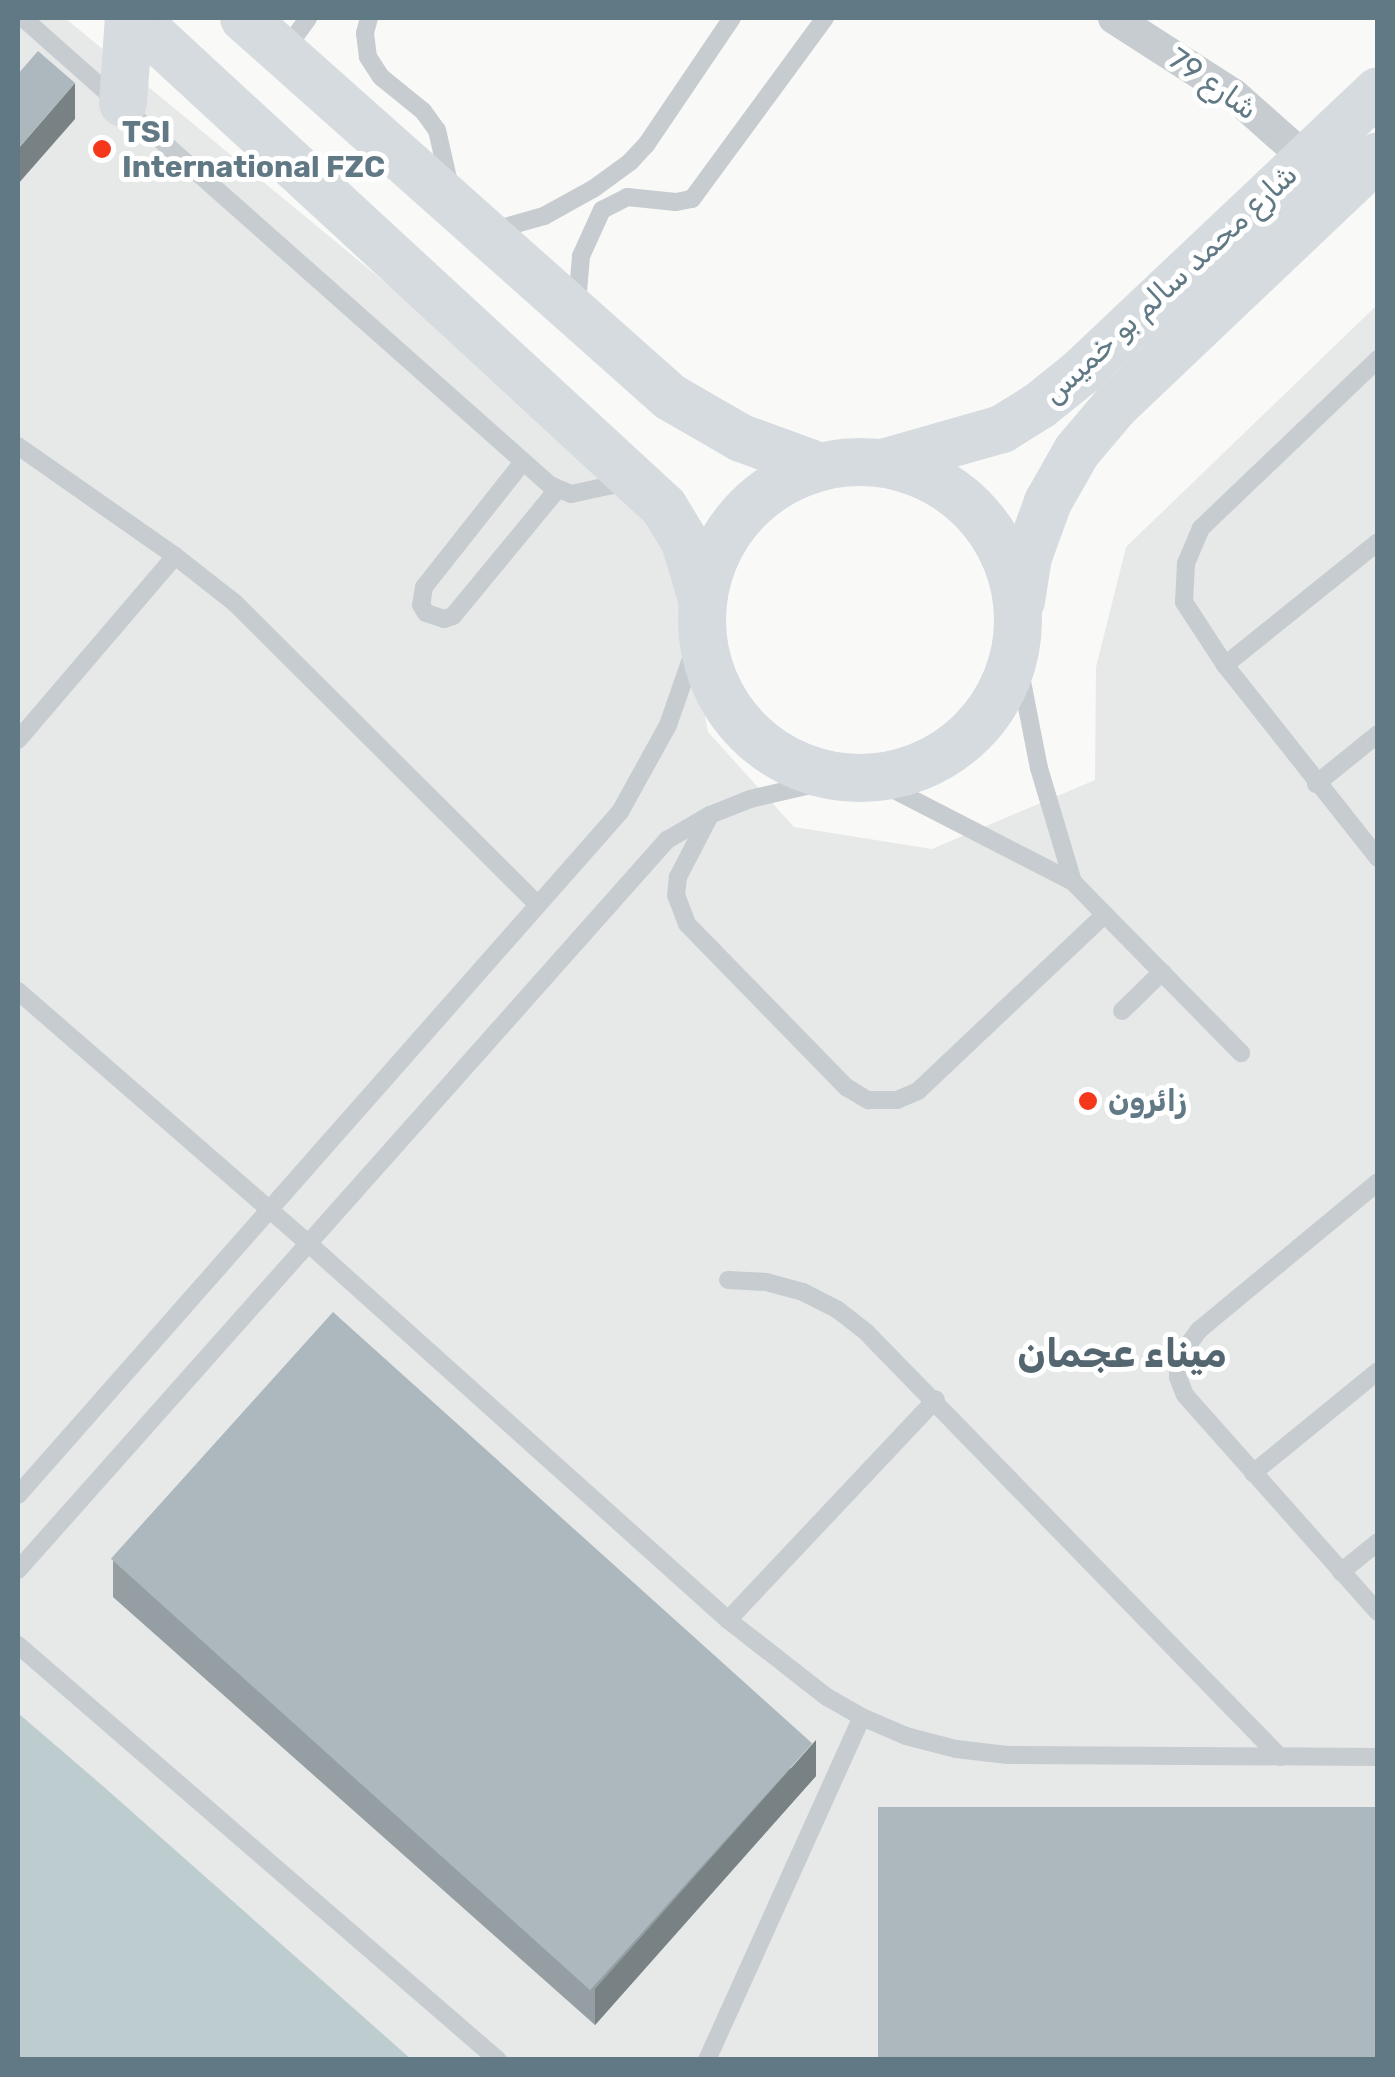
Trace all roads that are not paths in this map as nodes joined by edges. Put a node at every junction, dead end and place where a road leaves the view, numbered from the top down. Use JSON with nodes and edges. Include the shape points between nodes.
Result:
{"nodes":[{"id":1,"x":23,"y":18,"type":"edge"},
{"id":2,"x":132,"y":18,"type":"edge"},
{"id":3,"x":244,"y":18,"type":"edge"},
{"id":4,"x":369,"y":18,"type":"edge"},
{"id":5,"x":732,"y":18,"type":"edge"},
{"id":6,"x":824,"y":18,"type":"edge"},
{"id":7,"x":1114,"y":18,"type":"edge"},
{"id":8,"x":295,"y":35,"type":"edge"},
{"id":9,"x":1378,"y":91,"type":"edge"},
{"id":10,"x":123,"y":103,"type":"junction"},
{"id":11,"x":1378,"y":156,"type":"edge"},
{"id":12,"x":1305,"y":158,"type":"junction"},
{"id":13,"x":467,"y":220,"type":"junction"},
{"id":14,"x":578,"y":319,"type":"junction"},
{"id":15,"x":1378,"y":359,"type":"edge"},
{"id":16,"x":18,"y":446,"type":"edge"},
{"id":17,"x":886,"y":462,"type":"junction"},
{"id":18,"x":522,"y":463,"type":"junction"},
{"id":19,"x":818,"y":466,"type":"junction"},
{"id":20,"x":638,"y":480,"type":"junction"},
{"id":21,"x":556,"y":490,"type":"junction"},
{"id":22,"x":1378,"y":542,"type":"edge"},
{"id":23,"x":175,"y":556,"type":"junction"},
{"id":24,"x":702,"y":614,"type":"junction"},
{"id":25,"x":1018,"y":633,"type":"junction"},
{"id":26,"x":1225,"y":666,"type":"junction"},
{"id":27,"x":1378,"y":734,"type":"edge"},
{"id":28,"x":18,"y":740,"type":"edge"},
{"id":29,"x":856,"y":778,"type":"junction"},
{"id":30,"x":1316,"y":784,"type":"junction"},
{"id":31,"x":710,"y":815,"type":"junction"},
{"id":32,"x":1378,"y":858,"type":"edge"},
{"id":33,"x":1073,"y":882,"type":"junction"},
{"id":34,"x":537,"y":904,"type":"junction"},
{"id":35,"x":1105,"y":914,"type":"junction"},
{"id":36,"x":1162,"y":972,"type":"junction"},
{"id":37,"x":18,"y":992,"type":"edge"},
{"id":38,"x":1122,"y":1012,"type":"dead end"},
{"id":39,"x":1242,"y":1052,"type":"dead end"},
{"id":40,"x":1378,"y":1182,"type":"edge"},
{"id":41,"x":268,"y":1208,"type":"junction"},
{"id":42,"x":309,"y":1244,"type":"junction"},
{"id":43,"x":728,"y":1280,"type":"dead end"},
{"id":44,"x":1378,"y":1371,"type":"edge"},
{"id":45,"x":936,"y":1400,"type":"junction"},
{"id":46,"x":1254,"y":1472,"type":"junction"},
{"id":47,"x":18,"y":1495,"type":"edge"},
{"id":48,"x":1378,"y":1542,"type":"edge"},
{"id":49,"x":18,"y":1570,"type":"edge"},
{"id":50,"x":1342,"y":1572,"type":"junction"},
{"id":51,"x":1378,"y":1612,"type":"edge"},
{"id":52,"x":728,"y":1620,"type":"junction"},
{"id":53,"x":18,"y":1645,"type":"edge"},
{"id":54,"x":862,"y":1718,"type":"junction"},
{"id":55,"x":1378,"y":1756,"type":"edge"},
{"id":56,"x":1280,"y":1757,"type":"junction"},
{"id":57,"x":498,"y":2060,"type":"edge"},
{"id":58,"x":707,"y":2060,"type":"edge"}],
"edges":[{"from":1,"to":10,"type":"lane"},
{"from":2,"to":10,"type":"main road"},
{"from":2,"to":20,"type":"main road"},
{"from":3,"to":8,"type":"main road"},
{"from":4,"to":13,"type":"lane","via":[[368,57],[380,77],[437,130]]},
{"from":5,"to":13,"type":"lane","via":[[630,162],[544,216]]},
{"from":6,"to":14,"type":"lane","via":[[692,199],[627,197],[602,210],[581,256]]},
{"from":7,"to":12,"type":"street","name":"شارع 79","via":[[1234,95]]},
{"from":8,"to":13,"type":"main road"},
{"from":9,"to":12,"type":"main road","name":"شارع محمد سالم بو خميس"},
{"from":10,"to":18,"type":"lane"},
{"from":11,"to":25,"type":"main road","name":"شارع محمد سالم بو خميس","via":[[1115,406],[1077,451],[1034,538]]},
{"from":12,"to":17,"type":"main road","name":"شارع محمد سالم بو خميس","via":[[1039,406],[1002,429]]},
{"from":13,"to":14,"type":"main road"},
{"from":14,"to":19,"type":"main road","via":[[704,419]]},
{"from":15,"to":26,"type":"lane","via":[[1200,528],[1186,564],[1184,602]]},
{"from":16,"to":23,"type":"lane"},
{"from":17,"to":19,"type":"main road"},
{"from":17,"to":25,"type":"main road","via":[[928,474],[964,498],[993,532],[1012,572]]},
{"from":18,"to":21,"type":"lane"},
{"from":18,"to":21,"type":"lane","via":[[424,587],[426,613],[453,616]]},
{"from":19,"to":24,"type":"main road","via":[[763,494],[722,540]]},
{"from":20,"to":21,"type":"lane","via":[[580,493]]},
{"from":20,"to":24,"type":"main road","via":[[685,542]]},
{"from":22,"to":26,"type":"lane"},
{"from":23,"to":28,"type":"lane"},
{"from":23,"to":34,"type":"lane","via":[[263,629]]},
{"from":24,"to":29,"type":"main road","via":[[714,684],[744,730],[788,762]]},
{"from":24,"to":34,"type":"lane","via":[[687,678],[646,769],[620,812]]},
{"from":25,"to":29,"type":"main road","via":[[1002,690],[979,724],[911,770]]},
{"from":25,"to":33,"type":"lane","via":[[1039,768]]},
{"from":26,"to":30,"type":"lane"},
{"from":27,"to":30,"type":"lane"},
{"from":29,"to":31,"type":"lane","via":[[750,799]]},
{"from":29,"to":33,"type":"lane"},
{"from":30,"to":32,"type":"lane"},
{"from":31,"to":35,"type":"lane","via":[[678,877],[676,894],[687,924],[846,1087],[868,1100],[897,1100],[918,1091]]},
{"from":31,"to":42,"type":"lane","via":[[668,840]]},
{"from":33,"to":35,"type":"lane"},
{"from":34,"to":41,"type":"lane"},
{"from":35,"to":36,"type":"lane"},
{"from":36,"to":38,"type":"lane"},
{"from":36,"to":39,"type":"lane"},
{"from":37,"to":41,"type":"lane"},
{"from":40,"to":46,"type":"lane","via":[[1199,1330],[1178,1359],[1185,1394]]},
{"from":41,"to":42,"type":"lane"},
{"from":41,"to":47,"type":"lane"},
{"from":42,"to":49,"type":"lane"},
{"from":42,"to":52,"type":"lane"},
{"from":43,"to":45,"type":"lane","via":[[803,1292],[838,1310]]},
{"from":44,"to":46,"type":"lane"},
{"from":45,"to":52,"type":"lane"},
{"from":45,"to":56,"type":"lane"},
{"from":46,"to":50,"type":"lane"},
{"from":48,"to":50,"type":"lane"},
{"from":50,"to":51,"type":"lane"},
{"from":52,"to":54,"type":"lane"},
{"from":53,"to":57,"type":"lane"},
{"from":54,"to":56,"type":"lane","via":[[956,1749],[1008,1755]]},
{"from":54,"to":58,"type":"lane"},
{"from":55,"to":56,"type":"lane"}]}
